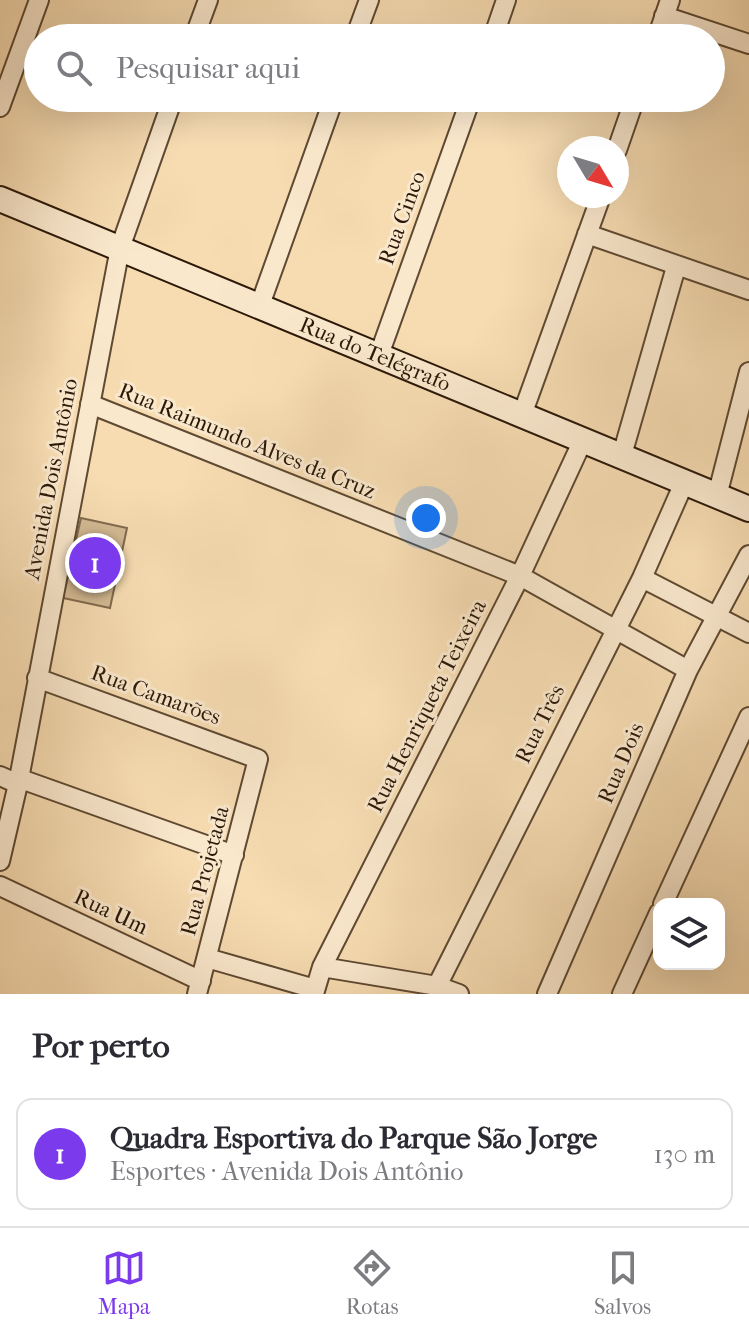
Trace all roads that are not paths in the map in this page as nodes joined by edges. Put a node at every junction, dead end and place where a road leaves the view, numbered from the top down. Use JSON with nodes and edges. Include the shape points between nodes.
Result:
{"nodes":[{"id":1,"x":39,"y":0,"type":"edge"},
{"id":2,"x":208,"y":0,"type":"edge"},
{"id":3,"x":369,"y":0,"type":"edge"},
{"id":4,"x":506,"y":0,"type":"edge"},
{"id":5,"x":667,"y":8,"type":"edge"},
{"id":6,"x":29,"y":24,"type":"edge"},
{"id":7,"x":199,"y":24,"type":"edge"},
{"id":8,"x":360,"y":24,"type":"edge"},
{"id":9,"x":498,"y":24,"type":"edge"},
{"id":10,"x":703,"y":24,"type":"edge"},
{"id":11,"x":725,"y":33,"type":"edge"},
{"id":12,"x":24,"y":36,"type":"edge"},
{"id":13,"x":749,"y":44,"type":"edge"},
{"id":14,"x":4,"y":84,"type":"edge"},
{"id":15,"x":0,"y":107,"type":"edge"},
{"id":16,"x":168,"y":112,"type":"edge"},
{"id":17,"x":329,"y":112,"type":"edge"},
{"id":18,"x":466,"y":112,"type":"edge"},
{"id":19,"x":630,"y":112,"type":"edge"},
{"id":20,"x":622,"y":136,"type":"edge"},
{"id":21,"x":0,"y":199,"type":"edge"},
{"id":22,"x":597,"y":208,"type":"edge"},
{"id":23,"x":587,"y":234,"type":"junction"},
{"id":24,"x":120,"y":248,"type":"junction"},
{"id":25,"x":676,"y":267,"type":"junction"},
{"id":26,"x":749,"y":290,"type":"edge"},
{"id":27,"x":260,"y":305,"type":"junction"},
{"id":28,"x":379,"y":355,"type":"junction"},
{"id":29,"x":749,"y":372,"type":"edge"},
{"id":30,"x":90,"y":404,"type":"junction"},
{"id":31,"x":522,"y":415,"type":"junction"},
{"id":32,"x":583,"y":440,"type":"junction"},
{"id":33,"x":622,"y":455,"type":"junction"},
{"id":34,"x":684,"y":483,"type":"junction"},
{"id":35,"x":717,"y":496,"type":"junction"},
{"id":36,"x":749,"y":509,"type":"edge"},
{"id":37,"x":749,"y":555,"type":"edge"},
{"id":38,"x":520,"y":576,"type":"junction"},
{"id":39,"x":642,"y":578,"type":"junction"},
{"id":40,"x":716,"y":615,"type":"junction"},
{"id":41,"x":614,"y":629,"type":"junction"},
{"id":42,"x":749,"y":633,"type":"edge"},
{"id":43,"x":688,"y":670,"type":"junction"},
{"id":44,"x":37,"y":678,"type":"junction"},
{"id":45,"x":749,"y":717,"type":"edge"},
{"id":46,"x":258,"y":759,"type":"joint"},
{"id":47,"x":12,"y":779,"type":"edge"},
{"id":48,"x":234,"y":855,"type":"junction"},
{"id":49,"x":0,"y":861,"type":"edge"},
{"id":50,"x":0,"y":886,"type":"edge"},
{"id":51,"x":666,"y":898,"type":"edge"},
{"id":52,"x":653,"y":926,"type":"edge"},
{"id":53,"x":207,"y":958,"type":"junction"},
{"id":54,"x":322,"y":967,"type":"junction"},
{"id":55,"x":437,"y":986,"type":"junction"},
{"id":56,"x":199,"y":987,"type":"edge"},
{"id":57,"x":314,"y":992,"type":"edge"},
{"id":58,"x":459,"y":994,"type":"edge"},
{"id":59,"x":547,"y":994,"type":"edge"},
{"id":60,"x":622,"y":994,"type":"edge"}],
"edges":[{"from":1,"to":6,"type":"street"},
{"from":2,"to":7,"type":"street"},
{"from":3,"to":8,"type":"street"},
{"from":4,"to":9,"type":"street"},
{"from":5,"to":10,"type":"street"},
{"from":11,"to":13,"type":"street"},
{"from":12,"to":14,"type":"street"},
{"from":14,"to":15,"type":"street"},
{"from":16,"to":24,"type":"street","name":"Avenida Dois Antônio"},
{"from":17,"to":27,"type":"street"},
{"from":18,"to":28,"type":"street","name":"Rua Cinco"},
{"from":19,"to":20,"type":"street"},
{"from":21,"to":24,"type":"street","name":"Rua do Telégrafo"},
{"from":22,"to":23,"type":"street"},
{"from":23,"to":25,"type":"street"},
{"from":23,"to":31,"type":"street"},
{"from":24,"to":27,"type":"street","name":"Rua do Telégrafo"},
{"from":24,"to":30,"type":"street","name":"Avenida Dois Antônio"},
{"from":25,"to":26,"type":"street"},
{"from":25,"to":33,"type":"street"},
{"from":27,"to":28,"type":"street","name":"Rua do Telégrafo"},
{"from":28,"to":31,"type":"street","name":"Rua do Telégrafo"},
{"from":29,"to":35,"type":"street"},
{"from":30,"to":38,"type":"street","name":"Rua Raimundo Alves da Cruz"},
{"from":30,"to":44,"type":"street","name":"Avenida Dois Antônio"},
{"from":31,"to":32,"type":"street","name":"Rua do Telégrafo"},
{"from":32,"to":33,"type":"street","name":"Rua do Telégrafo"},
{"from":32,"to":38,"type":"street","name":"Rua Henriqueta Teixeira"},
{"from":33,"to":34,"type":"street","name":"Rua do Telégrafo"},
{"from":34,"to":35,"type":"street","name":"Rua do Telégrafo"},
{"from":34,"to":39,"type":"street","name":"Rua Três"},
{"from":35,"to":36,"type":"street","name":"Rua do Telégrafo"},
{"from":37,"to":40,"type":"street","name":"Rua Dois"},
{"from":38,"to":41,"type":"street","name":"Rua Raimundo Alves da Cruz"},
{"from":38,"to":54,"type":"street","name":"Rua Henriqueta Teixeira"},
{"from":39,"to":40,"type":"street"},
{"from":39,"to":41,"type":"street","name":"Rua Três"},
{"from":40,"to":42,"type":"street"},
{"from":40,"to":43,"type":"street","name":"Rua Dois"},
{"from":41,"to":43,"type":"street","name":"Rua Raimundo Alves da Cruz"},
{"from":41,"to":55,"type":"street","name":"Rua Três"},
{"from":43,"to":59,"type":"street","name":"Rua Dois"},
{"from":44,"to":46,"type":"street","name":"Rua Camarões"},
{"from":44,"to":47,"type":"street","name":"Avenida Dois Antônio"},
{"from":45,"to":51,"type":"street"},
{"from":46,"to":48,"type":"street","name":"Rua Projetada"},
{"from":47,"to":48,"type":"street"},
{"from":47,"to":49,"type":"street","name":"Avenida Dois Antônio"},
{"from":48,"to":53,"type":"street","name":"Rua Projetada"},
{"from":50,"to":56,"type":"street","name":"Rua Um"},
{"from":52,"to":60,"type":"street"},
{"from":53,"to":56,"type":"street","name":"Rua Projetada"},
{"from":53,"to":57,"type":"street"},
{"from":54,"to":55,"type":"street"},
{"from":54,"to":57,"type":"street","name":"Rua Henriqueta Teixeira"},
{"from":55,"to":58,"type":"street"}]}
